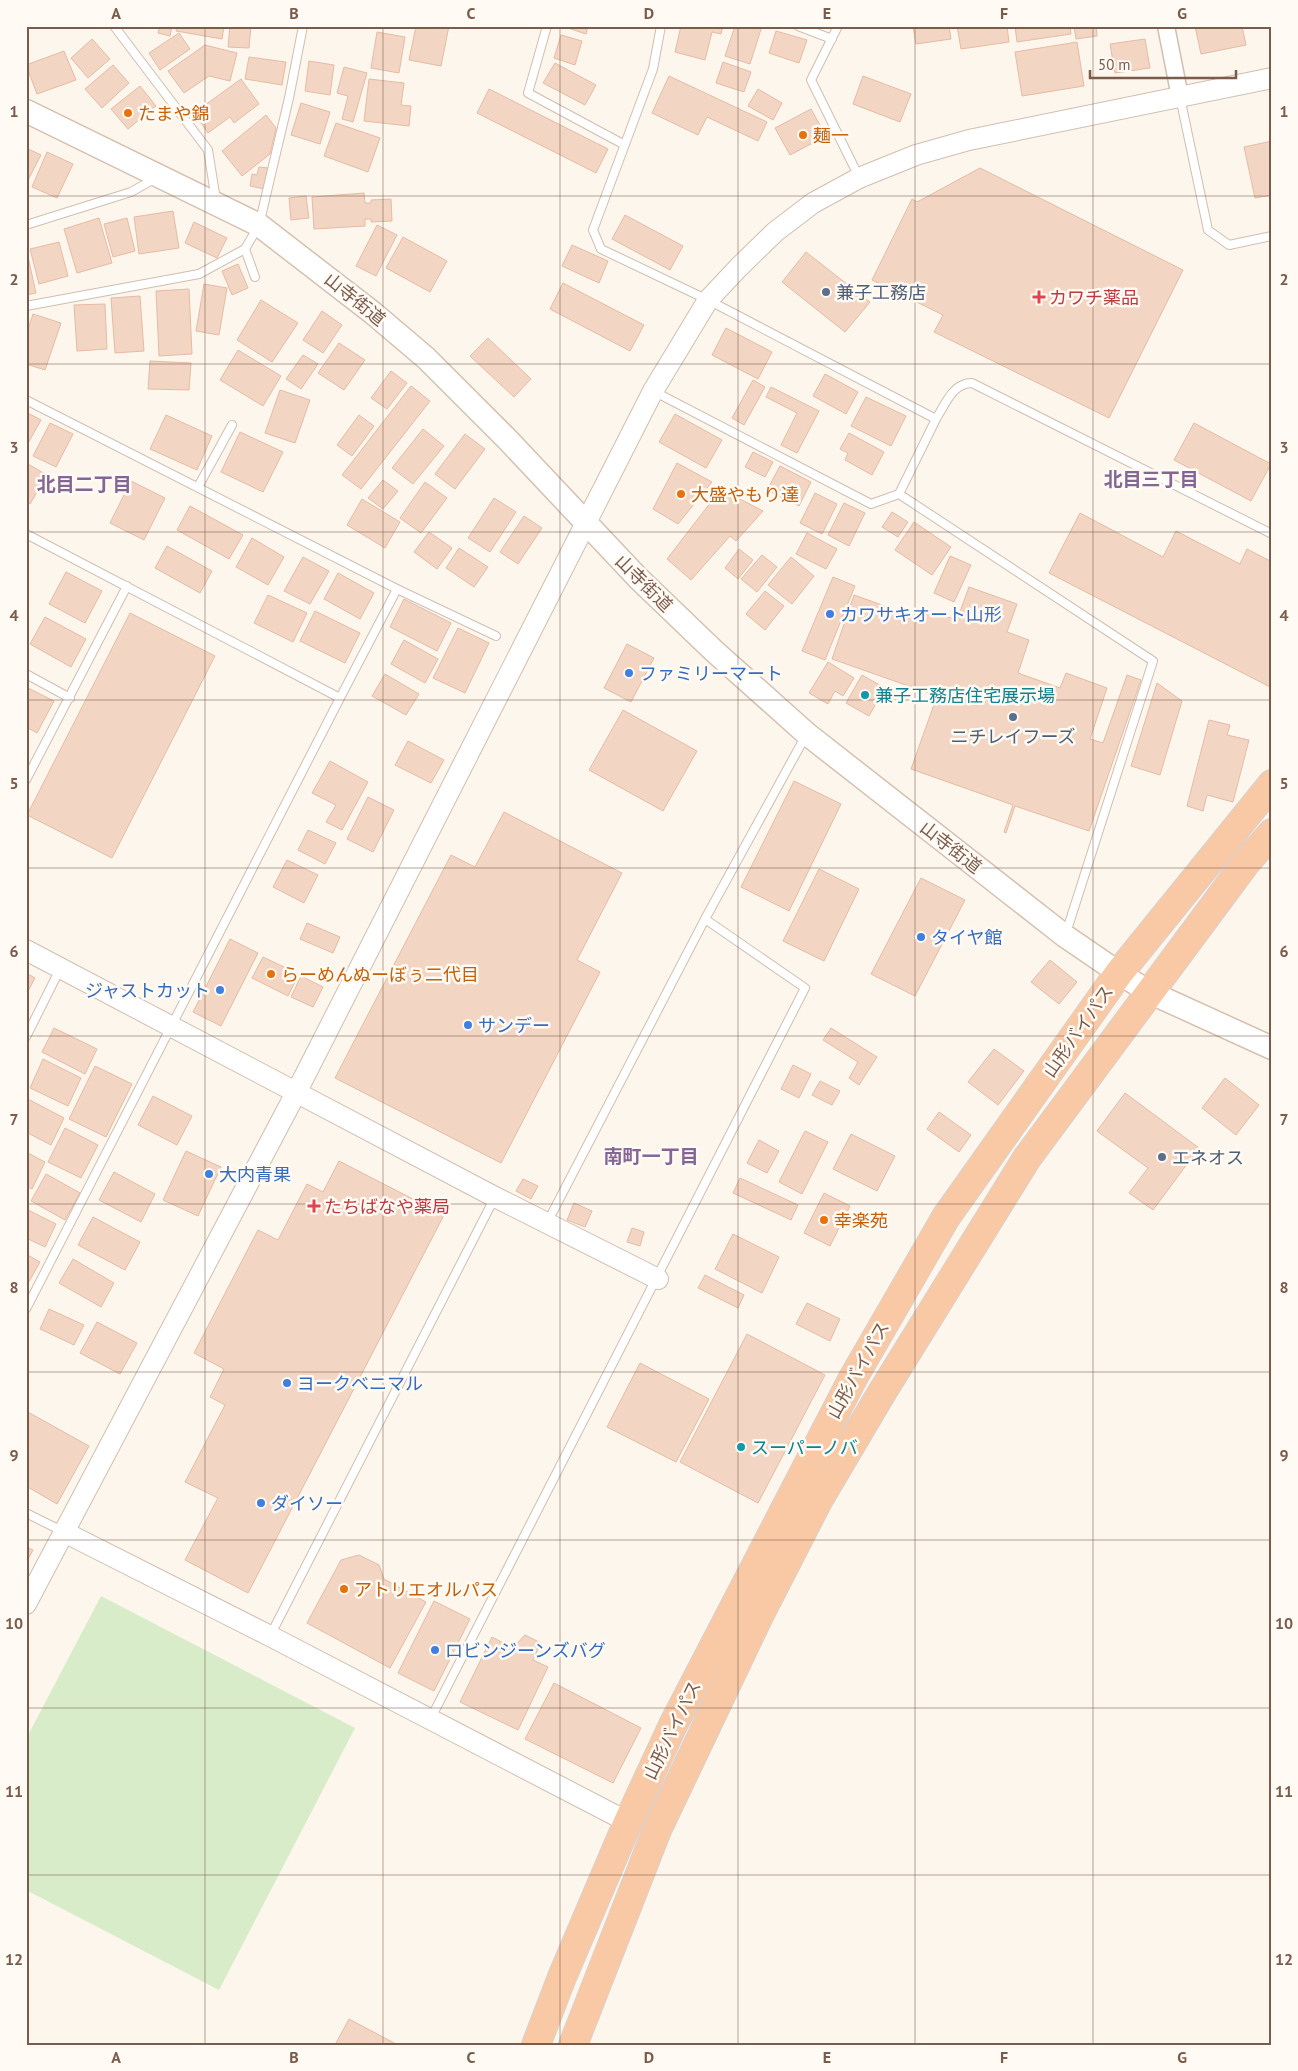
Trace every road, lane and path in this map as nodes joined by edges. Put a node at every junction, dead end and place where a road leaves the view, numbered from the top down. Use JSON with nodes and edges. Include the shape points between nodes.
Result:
{"nodes":[{"id":1,"x":114,"y":26,"type":"edge"},
{"id":2,"x":303,"y":26,"type":"edge"},
{"id":3,"x":547,"y":26,"type":"edge"},
{"id":4,"x":661,"y":26,"type":"edge"},
{"id":5,"x":798,"y":26,"type":"edge"},
{"id":6,"x":838,"y":26,"type":"edge"},
{"id":7,"x":1166,"y":26,"type":"edge"},
{"id":8,"x":832,"y":39,"type":"junction"},
{"id":9,"x":1272,"y":78,"type":"edge"},
{"id":10,"x":1180,"y":97,"type":"junction"},
{"id":11,"x":26,"y":111,"type":"edge"},
{"id":12,"x":624,"y":144,"type":"junction"},
{"id":13,"x":161,"y":176,"type":"junction"},
{"id":14,"x":859,"y":178,"type":"junction"},
{"id":15,"x":216,"y":202,"type":"junction"},
{"id":16,"x":26,"y":224,"type":"edge"},
{"id":17,"x":260,"y":224,"type":"junction"},
{"id":18,"x":1272,"y":236,"type":"edge"},
{"id":19,"x":245,"y":249,"type":"junction"},
{"id":20,"x":255,"y":277,"type":"dead end"},
{"id":21,"x":708,"y":300,"type":"junction"},
{"id":22,"x":26,"y":306,"type":"edge"},
{"id":23,"x":653,"y":391,"type":"junction"},
{"id":24,"x":26,"y":400,"type":"edge"},
{"id":25,"x":936,"y":418,"type":"junction"},
{"id":26,"x":232,"y":425,"type":"dead end"},
{"id":27,"x":198,"y":487,"type":"junction"},
{"id":28,"x":899,"y":494,"type":"junction"},
{"id":29,"x":587,"y":523,"type":"junction"},
{"id":30,"x":26,"y":534,"type":"edge"},
{"id":31,"x":1272,"y":534,"type":"edge"},
{"id":32,"x":127,"y":586,"type":"junction"},
{"id":33,"x":397,"y":589,"type":"junction"},
{"id":34,"x":496,"y":636,"type":"dead end"},
{"id":35,"x":26,"y":674,"type":"edge"},
{"id":36,"x":70,"y":698,"type":"junction"},
{"id":37,"x":340,"y":698,"type":"junction"},
{"id":38,"x":806,"y":734,"type":"junction"},
{"id":39,"x":26,"y":780,"type":"edge"},
{"id":40,"x":1272,"y":784,"type":"edge"},
{"id":41,"x":1272,"y":833,"type":"edge"},
{"id":42,"x":706,"y":919,"type":"junction"},
{"id":43,"x":1065,"y":936,"type":"junction"},
{"id":44,"x":26,"y":950,"type":"edge"},
{"id":45,"x":60,"y":969,"type":"junction"},
{"id":46,"x":1119,"y":973,"type":"junction"},
{"id":47,"x":1150,"y":992,"type":"junction"},
{"id":48,"x":173,"y":1026,"type":"junction"},
{"id":49,"x":26,"y":1037,"type":"edge"},
{"id":50,"x":1272,"y":1048,"type":"edge"},
{"id":51,"x":297,"y":1091,"type":"junction"},
{"id":52,"x":495,"y":1198,"type":"junction"},
{"id":53,"x":547,"y":1224,"type":"junction"},
{"id":54,"x":658,"y":1279,"type":"junction"},
{"id":55,"x":26,"y":1310,"type":"edge"},
{"id":56,"x":26,"y":1513,"type":"edge"},
{"id":57,"x":64,"y":1532,"type":"junction"},
{"id":58,"x":26,"y":1604,"type":"edge"},
{"id":59,"x":270,"y":1636,"type":"junction"},
{"id":60,"x":430,"y":1720,"type":"junction"},
{"id":61,"x":628,"y":1822,"type":"junction"},
{"id":62,"x":536,"y":2045,"type":"edge"},
{"id":63,"x":573,"y":2045,"type":"edge"}],
"edges":[{"from":1,"to":15,"type":"lane","via":[[208,150]]},
{"from":2,"to":17,"type":"lane"},
{"from":3,"to":12,"type":"lane","via":[[528,93]]},
{"from":4,"to":12,"type":"lane","via":[[652,69]]},
{"from":5,"to":8,"type":"lane"},
{"from":6,"to":8,"type":"lane"},
{"from":7,"to":10,"type":"street"},
{"from":8,"to":14,"type":"lane","via":[[811,80]]},
{"from":9,"to":10,"type":"street"},
{"from":10,"to":14,"type":"street","via":[[969,140]]},
{"from":10,"to":18,"type":"lane","via":[[1208,230],[1229,245]]},
{"from":11,"to":13,"type":"main road","name":"山寺街道"},
{"from":12,"to":21,"type":"lane","via":[[593,230],[601,249]]},
{"from":13,"to":15,"type":"main road","name":"山寺街道"},
{"from":13,"to":16,"type":"lane","via":[[131,192]]},
{"from":14,"to":21,"type":"street","via":[[813,203],[775,232]]},
{"from":15,"to":17,"type":"main road","name":"山寺街道"},
{"from":17,"to":19,"type":"lane"},
{"from":17,"to":29,"type":"main road","name":"山寺街道","via":[[426,358]]},
{"from":19,"to":20,"type":"lane"},
{"from":19,"to":22,"type":"lane","via":[[199,274]]},
{"from":21,"to":23,"type":"street"},
{"from":21,"to":25,"type":"lane"},
{"from":23,"to":28,"type":"lane","via":[[872,504]]},
{"from":23,"to":29,"type":"street"},
{"from":24,"to":27,"type":"lane"},
{"from":25,"to":28,"type":"lane"},
{"from":25,"to":31,"type":"lane","via":[[955,389],[962,383],[972,383]]},
{"from":26,"to":27,"type":"lane"},
{"from":27,"to":33,"type":"lane"},
{"from":28,"to":43,"type":"lane","via":[[1153,661]]},
{"from":29,"to":38,"type":"main road","name":"山寺街道","via":[[638,578]]},
{"from":29,"to":51,"type":"street","via":[[497,693]]},
{"from":30,"to":32,"type":"lane"},
{"from":32,"to":36,"type":"lane"},
{"from":32,"to":37,"type":"lane"},
{"from":33,"to":34,"type":"lane"},
{"from":33,"to":37,"type":"lane"},
{"from":35,"to":36,"type":"lane"},
{"from":36,"to":39,"type":"lane"},
{"from":37,"to":48,"type":"lane"},
{"from":38,"to":42,"type":"lane"},
{"from":38,"to":43,"type":"main road","name":"山寺街道"},
{"from":40,"to":46,"type":"highway","name":"山形バイパス"},
{"from":41,"to":47,"type":"highway","name":"山形バイパス","via":[[1245,864]]},
{"from":42,"to":53,"type":"lane"},
{"from":42,"to":54,"type":"lane","via":[[805,988]]},
{"from":43,"to":46,"type":"main road","name":"山寺街道"},
{"from":44,"to":45,"type":"street"},
{"from":45,"to":48,"type":"street"},
{"from":45,"to":49,"type":"lane"},
{"from":46,"to":47,"type":"main road","name":"山寺街道"},
{"from":46,"to":61,"type":"highway","name":"山形バイパス","via":[[946,1217],[866,1355],[725,1622]]},
{"from":47,"to":50,"type":"main road","name":"山寺街道"},
{"from":47,"to":63,"type":"highway","name":"山形バイパス","via":[[1027,1158],[819,1499],[661,1821]]},
{"from":48,"to":51,"type":"street"},
{"from":48,"to":55,"type":"lane"},
{"from":51,"to":52,"type":"street"},
{"from":51,"to":57,"type":"street"},
{"from":52,"to":53,"type":"street"},
{"from":52,"to":59,"type":"lane"},
{"from":53,"to":54,"type":"street"},
{"from":54,"to":60,"type":"lane"},
{"from":56,"to":57,"type":"lane"},
{"from":57,"to":58,"type":"street"},
{"from":57,"to":59,"type":"street"},
{"from":59,"to":60,"type":"street"},
{"from":60,"to":61,"type":"street"},
{"from":61,"to":62,"type":"highway","name":"山形バイパス"}]}
